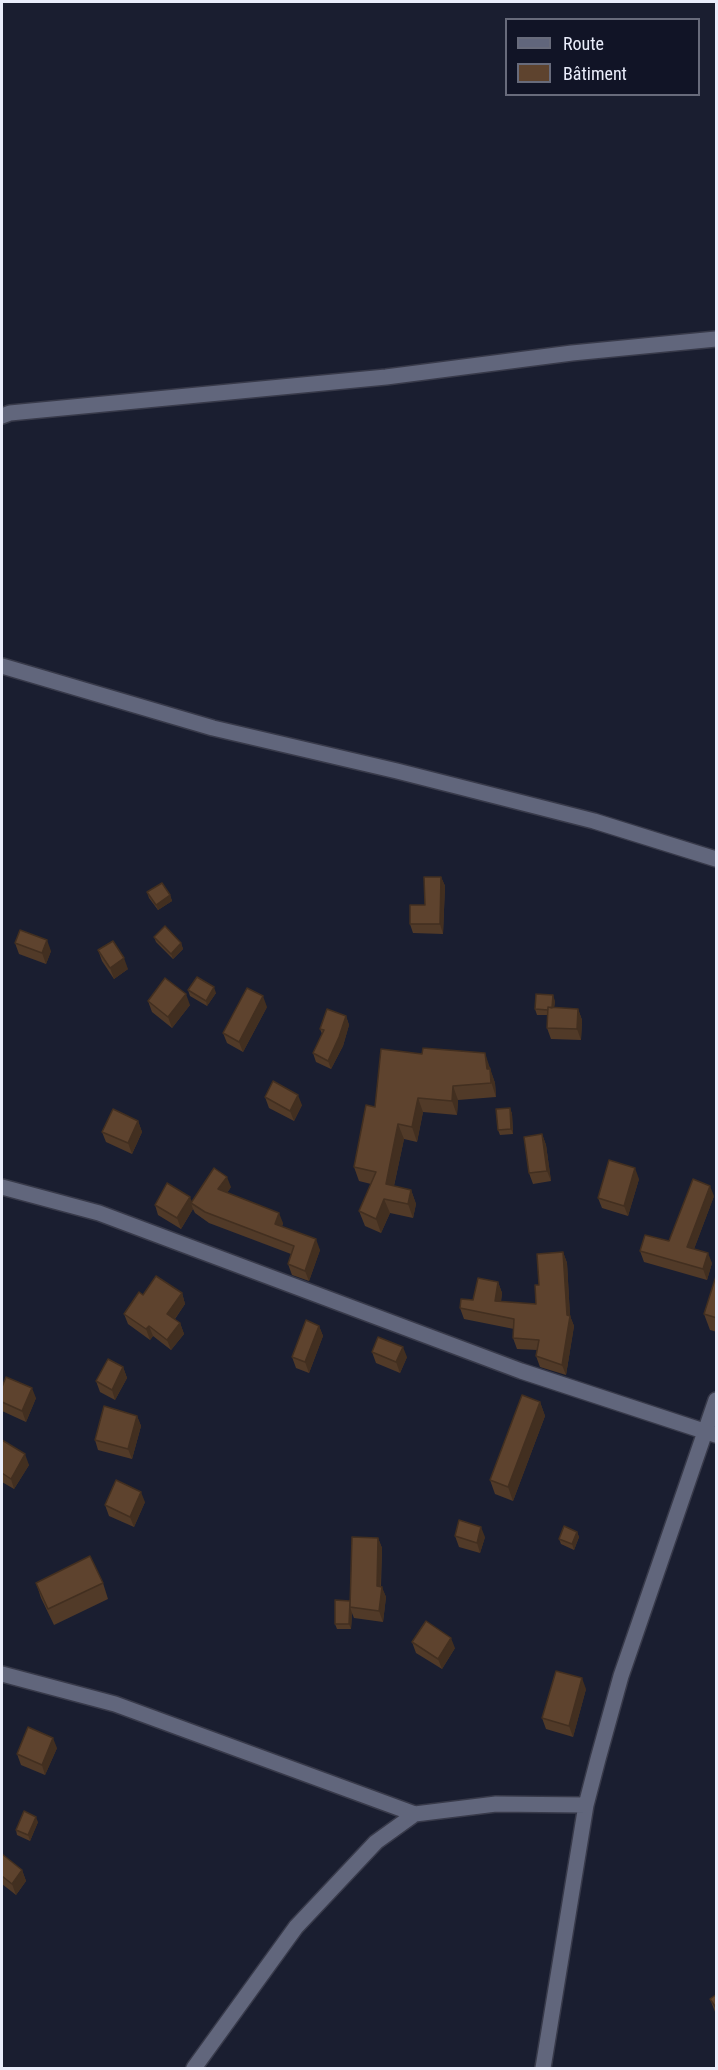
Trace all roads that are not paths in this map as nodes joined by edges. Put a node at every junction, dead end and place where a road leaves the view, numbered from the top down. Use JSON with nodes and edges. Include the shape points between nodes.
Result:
{"nodes":[{"id":1,"x":717,"y":339,"type":"edge"},
{"id":2,"x":2,"y":416,"type":"edge"},
{"id":3,"x":2,"y":666,"type":"edge"},
{"id":4,"x":717,"y":859,"type":"edge"},
{"id":5,"x":2,"y":1187,"type":"edge"},
{"id":6,"x":717,"y":1400,"type":"edge"},
{"id":7,"x":710,"y":1433,"type":"edge"},
{"id":8,"x":2,"y":1674,"type":"edge"},
{"id":9,"x":586,"y":1805,"type":"junction"},
{"id":10,"x":415,"y":1815,"type":"junction"},
{"id":11,"x":194,"y":2068,"type":"edge"},
{"id":12,"x":543,"y":2068,"type":"edge"}],
"edges":[{"from":1,"to":2,"type":"street"},
{"from":3,"to":4,"type":"street","via":[[213,728],[594,821]]},
{"from":5,"to":7,"type":"street","via":[[99,1213],[520,1371]]},
{"from":6,"to":7,"type":"street"},
{"from":7,"to":9,"type":"street","via":[[621,1676]]},
{"from":8,"to":10,"type":"street","via":[[115,1704]]},
{"from":9,"to":10,"type":"street","via":[[496,1804]]},
{"from":9,"to":12,"type":"street"},
{"from":10,"to":11,"type":"street","via":[[376,1842],[296,1927]]}]}
